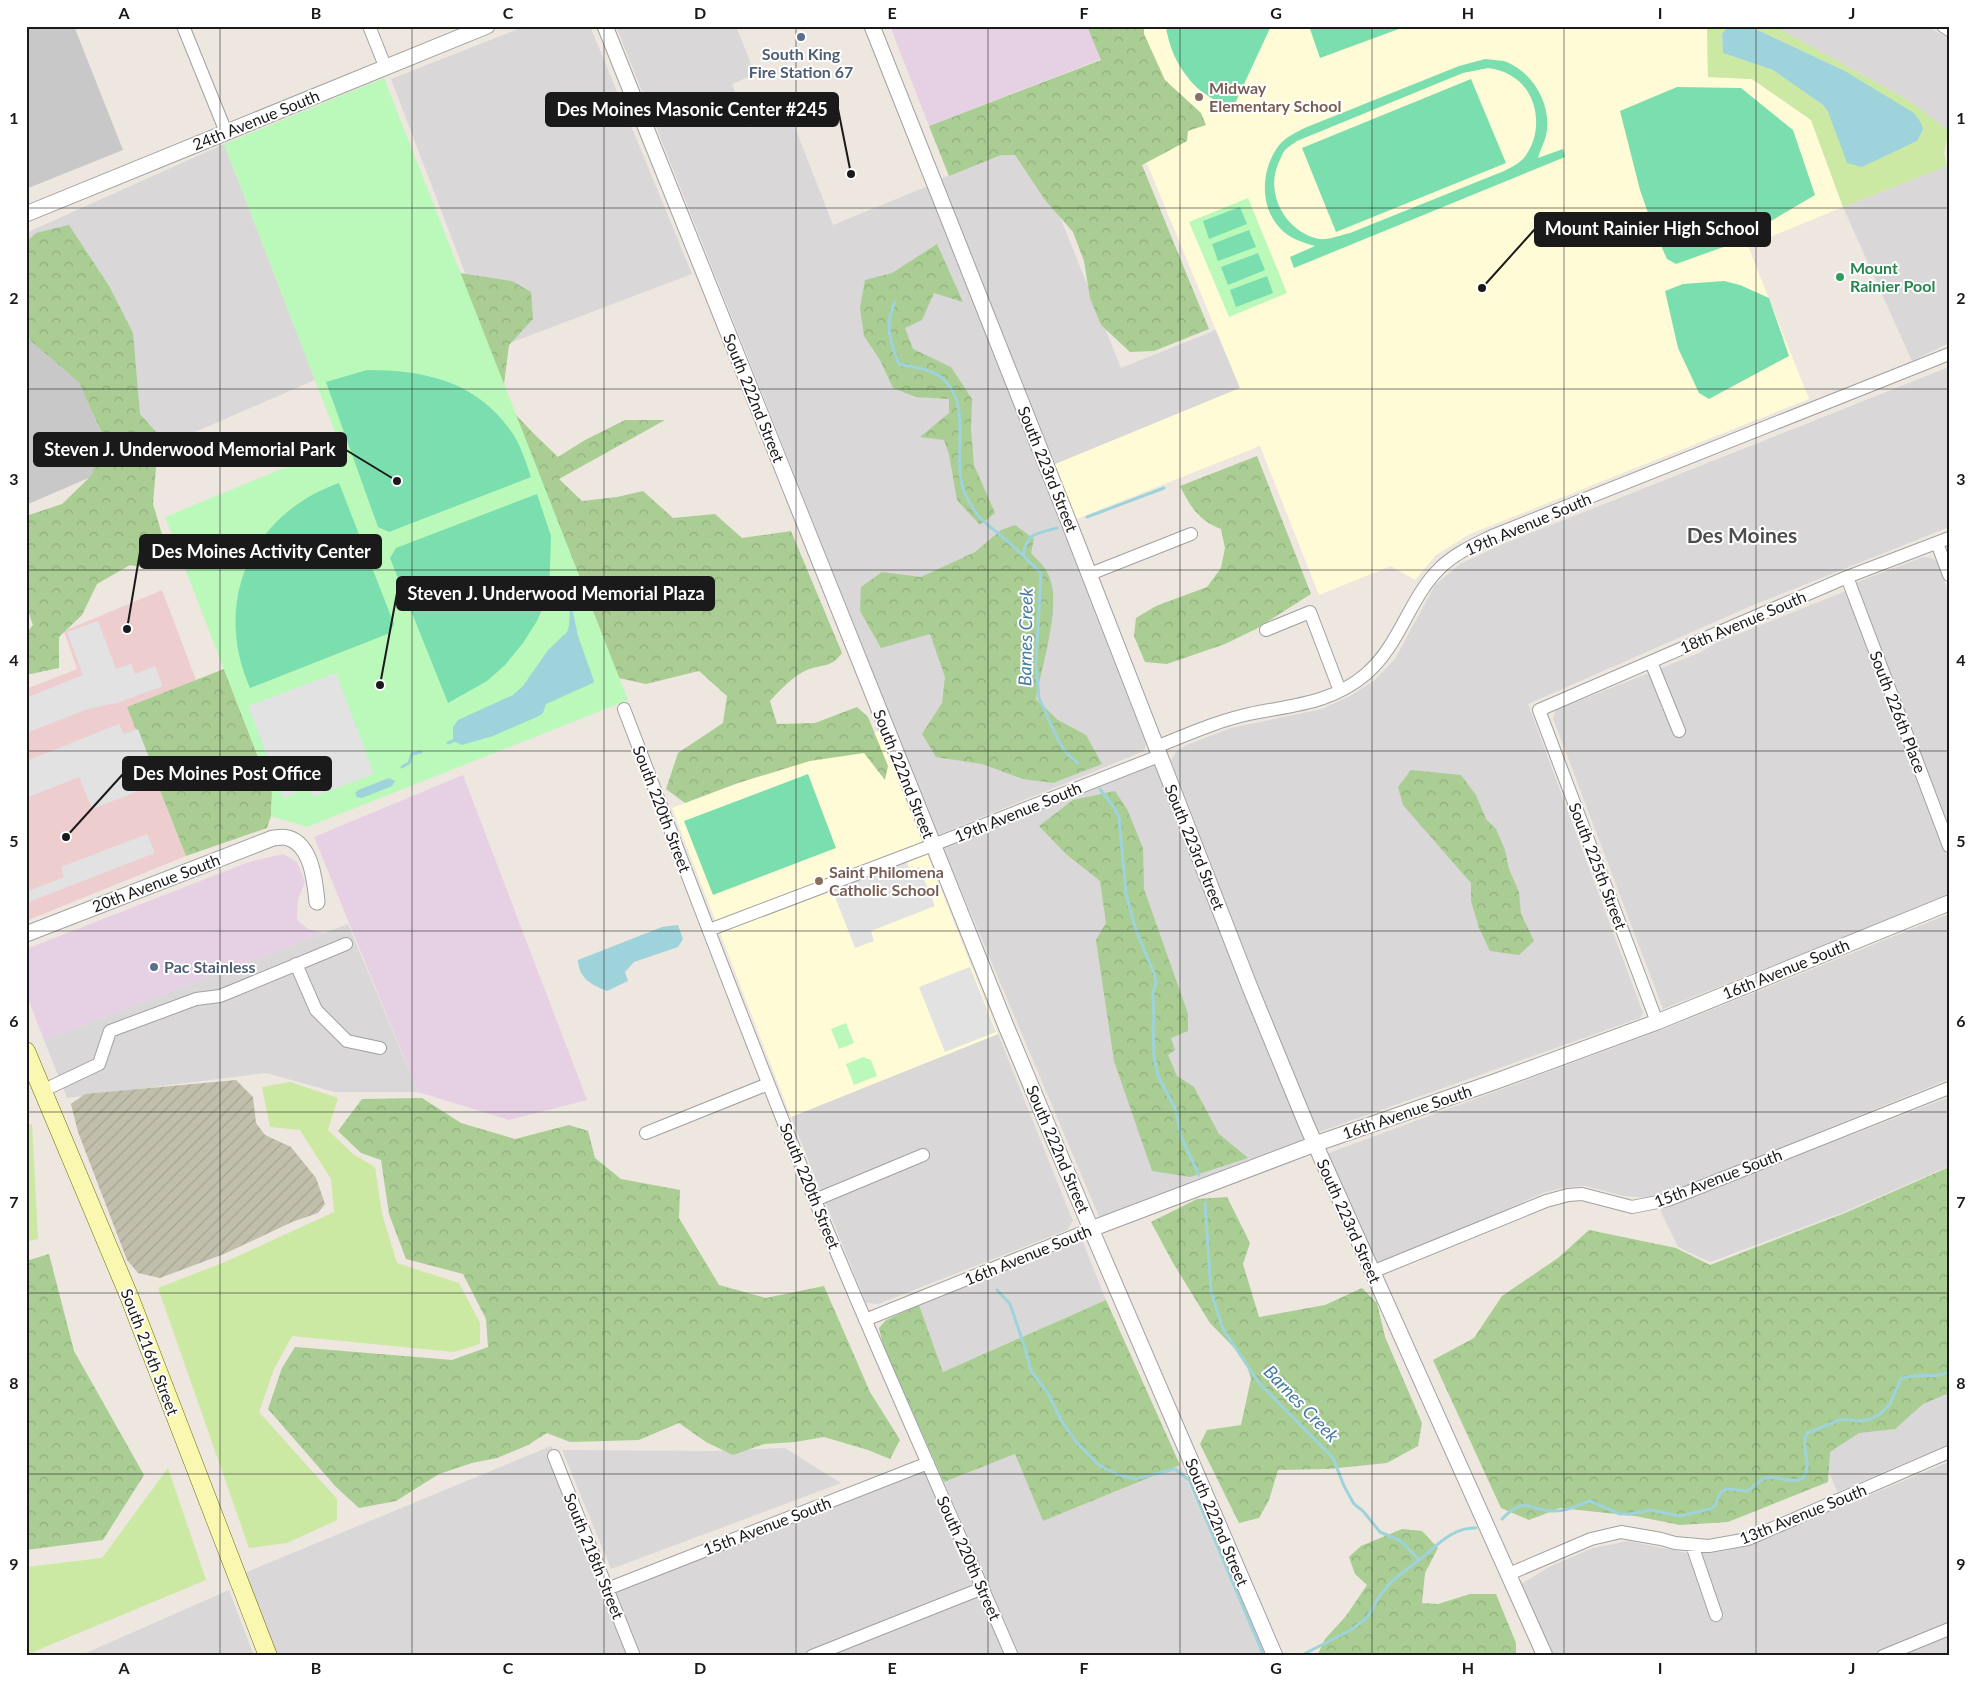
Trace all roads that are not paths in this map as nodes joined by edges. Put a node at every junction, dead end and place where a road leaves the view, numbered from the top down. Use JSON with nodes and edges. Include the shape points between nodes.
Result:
{"nodes":[{"id":1,"x":183,"y":26,"type":"edge"},
{"id":2,"x":369,"y":26,"type":"edge"},
{"id":3,"x":487,"y":26,"type":"edge"},
{"id":4,"x":605,"y":26,"type":"edge"},
{"id":5,"x":872,"y":26,"type":"edge"},
{"id":6,"x":1943,"y":26,"type":"edge"},
{"id":7,"x":1949,"y":30,"type":"edge"},
{"id":8,"x":385,"y":66,"type":"junction"},
{"id":9,"x":226,"y":132,"type":"junction"},
{"id":10,"x":26,"y":214,"type":"edge"},
{"id":11,"x":1949,"y":354,"type":"edge"},
{"id":12,"x":1191,"y":534,"type":"dead end"},
{"id":13,"x":1943,"y":541,"type":"edge"},
{"id":14,"x":1090,"y":574,"type":"junction"},
{"id":15,"x":1949,"y":575,"type":"edge"},
{"id":16,"x":1847,"y":577,"type":"junction"},
{"id":17,"x":1266,"y":630,"type":"dead end"},
{"id":18,"x":1651,"y":662,"type":"junction"},
{"id":19,"x":1340,"y":691,"type":"junction"},
{"id":20,"x":624,"y":710,"type":"dead end"},
{"id":21,"x":1539,"y":710,"type":"joint"},
{"id":22,"x":1679,"y":731,"type":"dead end"},
{"id":23,"x":1157,"y":752,"type":"junction"},
{"id":24,"x":933,"y":845,"type":"junction"},
{"id":25,"x":1949,"y":846,"type":"edge"},
{"id":26,"x":317,"y":902,"type":"dead end"},
{"id":27,"x":1949,"y":903,"type":"edge"},
{"id":28,"x":709,"y":930,"type":"junction"},
{"id":29,"x":26,"y":934,"type":"edge"},
{"id":30,"x":346,"y":944,"type":"dead end"},
{"id":31,"x":296,"y":964,"type":"junction"},
{"id":32,"x":1657,"y":1022,"type":"junction"},
{"id":33,"x":380,"y":1048,"type":"dead end"},
{"id":34,"x":26,"y":1051,"type":"edge"},
{"id":35,"x":768,"y":1084,"type":"junction"},
{"id":36,"x":1949,"y":1088,"type":"edge"},
{"id":37,"x":42,"y":1091,"type":"junction"},
{"id":38,"x":646,"y":1133,"type":"dead end"},
{"id":39,"x":1314,"y":1144,"type":"junction"},
{"id":40,"x":923,"y":1155,"type":"dead end"},
{"id":41,"x":815,"y":1200,"type":"junction"},
{"id":42,"x":1091,"y":1229,"type":"junction"},
{"id":43,"x":1372,"y":1272,"type":"junction"},
{"id":44,"x":865,"y":1320,"type":"junction"},
{"id":45,"x":1949,"y":1452,"type":"edge"},
{"id":46,"x":554,"y":1456,"type":"dead end"},
{"id":47,"x":928,"y":1463,"type":"junction"},
{"id":48,"x":1692,"y":1545,"type":"junction"},
{"id":49,"x":1509,"y":1574,"type":"junction"},
{"id":50,"x":983,"y":1588,"type":"junction"},
{"id":51,"x":607,"y":1589,"type":"junction"},
{"id":52,"x":1716,"y":1615,"type":"dead end"},
{"id":53,"x":1949,"y":1629,"type":"edge"},
{"id":54,"x":268,"y":1656,"type":"edge"},
{"id":55,"x":634,"y":1656,"type":"edge"},
{"id":56,"x":812,"y":1656,"type":"edge"},
{"id":57,"x":1012,"y":1656,"type":"edge"},
{"id":58,"x":1275,"y":1656,"type":"edge"},
{"id":59,"x":1545,"y":1656,"type":"edge"},
{"id":60,"x":1882,"y":1656,"type":"edge"}],
"edges":[{"from":1,"to":9,"type":"street"},
{"from":2,"to":8,"type":"street"},
{"from":3,"to":8,"type":"street","name":"24th Avenue South"},
{"from":4,"to":24,"type":"street","name":"South 222nd Street"},
{"from":5,"to":14,"type":"street","name":"South 223rd Street"},
{"from":6,"to":7,"type":"street"},
{"from":8,"to":9,"type":"street","name":"24th Avenue South"},
{"from":9,"to":10,"type":"street","name":"24th Avenue South"},
{"from":11,"to":19,"type":"street","name":"19th Avenue South","via":[[1492,536],[1469,548],[1439,568],[1382,659]]},
{"from":12,"to":14,"type":"street"},
{"from":13,"to":15,"type":"street"},
{"from":13,"to":16,"type":"street","name":"18th Avenue South"},
{"from":14,"to":23,"type":"street","name":"South 223rd Street"},
{"from":16,"to":18,"type":"street","name":"18th Avenue South"},
{"from":16,"to":25,"type":"street","name":"South 226th Place"},
{"from":17,"to":19,"type":"street","via":[[1310,612]]},
{"from":18,"to":21,"type":"street","name":"18th Avenue South"},
{"from":18,"to":22,"type":"street"},
{"from":19,"to":23,"type":"street","name":"19th Avenue South","via":[[1302,705],[1224,721]]},
{"from":20,"to":28,"type":"street","name":"South 220th Street"},
{"from":21,"to":32,"type":"street","name":"South 225th Street"},
{"from":23,"to":24,"type":"street","name":"19th Avenue South"},
{"from":23,"to":39,"type":"street","name":"South 223rd Street"},
{"from":24,"to":28,"type":"street","name":"19th Avenue South"},
{"from":24,"to":42,"type":"street","name":"South 222nd Street"},
{"from":26,"to":29,"type":"street","name":"20th Avenue South","via":[[316,883],[309,861],[296,842],[287,837],[272,838]]},
{"from":27,"to":32,"type":"street","name":"16th Avenue South"},
{"from":28,"to":35,"type":"street","name":"South 220th Street"},
{"from":30,"to":31,"type":"street"},
{"from":31,"to":33,"type":"street","via":[[316,1010],[347,1041]]},
{"from":31,"to":37,"type":"street","via":[[220,996],[196,999],[110,1031],[99,1064]]},
{"from":32,"to":39,"type":"street","name":"16th Avenue South"},
{"from":34,"to":37,"type":"main road","name":"South 216th Street"},
{"from":35,"to":38,"type":"street"},
{"from":35,"to":41,"type":"street","name":"South 220th Street"},
{"from":36,"to":43,"type":"street","name":"15th Avenue South","via":[[1668,1200],[1632,1207],[1582,1194],[1568,1195]]},
{"from":37,"to":54,"type":"main road","name":"South 216th Street","via":[[129,1296]]},
{"from":39,"to":42,"type":"street","name":"16th Avenue South"},
{"from":39,"to":43,"type":"street","name":"South 223rd Street"},
{"from":40,"to":41,"type":"street"},
{"from":41,"to":44,"type":"street","name":"South 220th Street"},
{"from":42,"to":44,"type":"street","name":"16th Avenue South"},
{"from":42,"to":58,"type":"street","name":"South 222nd Street"},
{"from":43,"to":49,"type":"street","name":"South 223rd Street"},
{"from":44,"to":47,"type":"street","name":"South 220th Street"},
{"from":45,"to":48,"type":"street","name":"13th Avenue South","via":[[1748,1538],[1709,1546]]},
{"from":46,"to":51,"type":"street","name":"South 218th Street"},
{"from":47,"to":50,"type":"street","name":"South 220th Street"},
{"from":47,"to":51,"type":"street","name":"15th Avenue South"},
{"from":48,"to":49,"type":"street","name":"13th Avenue South","via":[[1614,1533],[1591,1539]]},
{"from":48,"to":52,"type":"street"},
{"from":49,"to":59,"type":"street","name":"South 223rd Street"},
{"from":50,"to":56,"type":"street"},
{"from":50,"to":57,"type":"street","name":"South 220th Street"},
{"from":51,"to":55,"type":"street","name":"South 218th Street"},
{"from":53,"to":60,"type":"street"}]}
